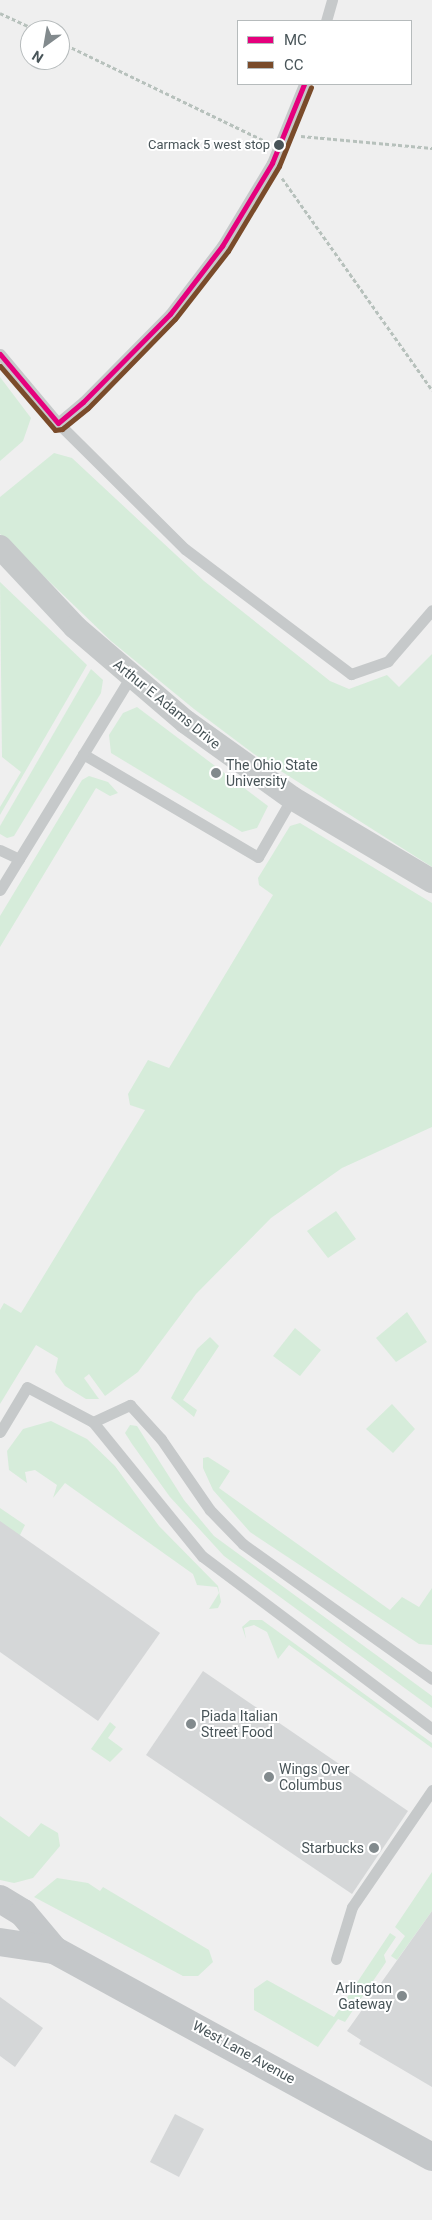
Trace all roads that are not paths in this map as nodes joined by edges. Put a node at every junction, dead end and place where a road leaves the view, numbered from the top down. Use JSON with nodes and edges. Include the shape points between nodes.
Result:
{"nodes":[{"id":1,"x":332,"y":0,"type":"edge"},
{"id":2,"x":326,"y":20,"type":"edge"},
{"id":3,"x":304,"y":85,"type":"edge"},
{"id":4,"x":0,"y":354,"type":"edge"},
{"id":5,"x":58,"y":423,"type":"junction"},
{"id":6,"x":0,"y":547,"type":"edge"},
{"id":7,"x":432,"y":610,"type":"edge"},
{"id":8,"x":131,"y":676,"type":"junction"},
{"id":9,"x":83,"y":754,"type":"junction"},
{"id":10,"x":292,"y":798,"type":"junction"},
{"id":11,"x":0,"y":850,"type":"edge"},
{"id":12,"x":19,"y":859,"type":"junction"},
{"id":13,"x":432,"y":881,"type":"edge"},
{"id":14,"x":0,"y":890,"type":"edge"},
{"id":15,"x":93,"y":1422,"type":"junction"},
{"id":16,"x":0,"y":1432,"type":"edge"},
{"id":17,"x":432,"y":1679,"type":"edge"},
{"id":18,"x":432,"y":1729,"type":"edge"},
{"id":19,"x":432,"y":1790,"type":"edge"},
{"id":20,"x":0,"y":1898,"type":"edge"},
{"id":21,"x":0,"y":1942,"type":"edge"},
{"id":22,"x":54,"y":1950,"type":"junction"},
{"id":23,"x":336,"y":1959,"type":"dead end"},
{"id":24,"x":432,"y":2157,"type":"edge"}],
"edges":[{"from":1,"to":2,"type":"lane"},
{"from":3,"to":5,"type":"lane","via":[[272,163],[222,246],[170,314],[121,368]]},
{"from":4,"to":5,"type":"lane"},
{"from":5,"to":7,"type":"lane","via":[[185,549],[352,674],[388,661]]},
{"from":6,"to":8,"type":"street","name":"Arthur E Adams Drive","via":[[75,627]]},
{"from":8,"to":9,"type":"lane"},
{"from":8,"to":10,"type":"street","name":"Arthur E Adams Drive"},
{"from":9,"to":10,"type":"lane","via":[[258,857]]},
{"from":9,"to":12,"type":"lane"},
{"from":10,"to":13,"type":"street","name":"Arthur E Adams Drive"},
{"from":11,"to":12,"type":"lane"},
{"from":12,"to":14,"type":"lane"},
{"from":15,"to":16,"type":"lane","via":[[27,1388]]},
{"from":15,"to":17,"type":"lane","via":[[130,1404],[161,1439],[210,1510],[243,1544]]},
{"from":15,"to":18,"type":"lane","via":[[202,1556]]},
{"from":19,"to":23,"type":"lane","via":[[352,1907]]},
{"from":20,"to":22,"type":"main road","name":"West Lane Avenue","via":[[23,1913]]},
{"from":21,"to":22,"type":"main road","name":"West Lane Avenue"},
{"from":22,"to":24,"type":"main road","name":"West Lane Avenue"}]}
